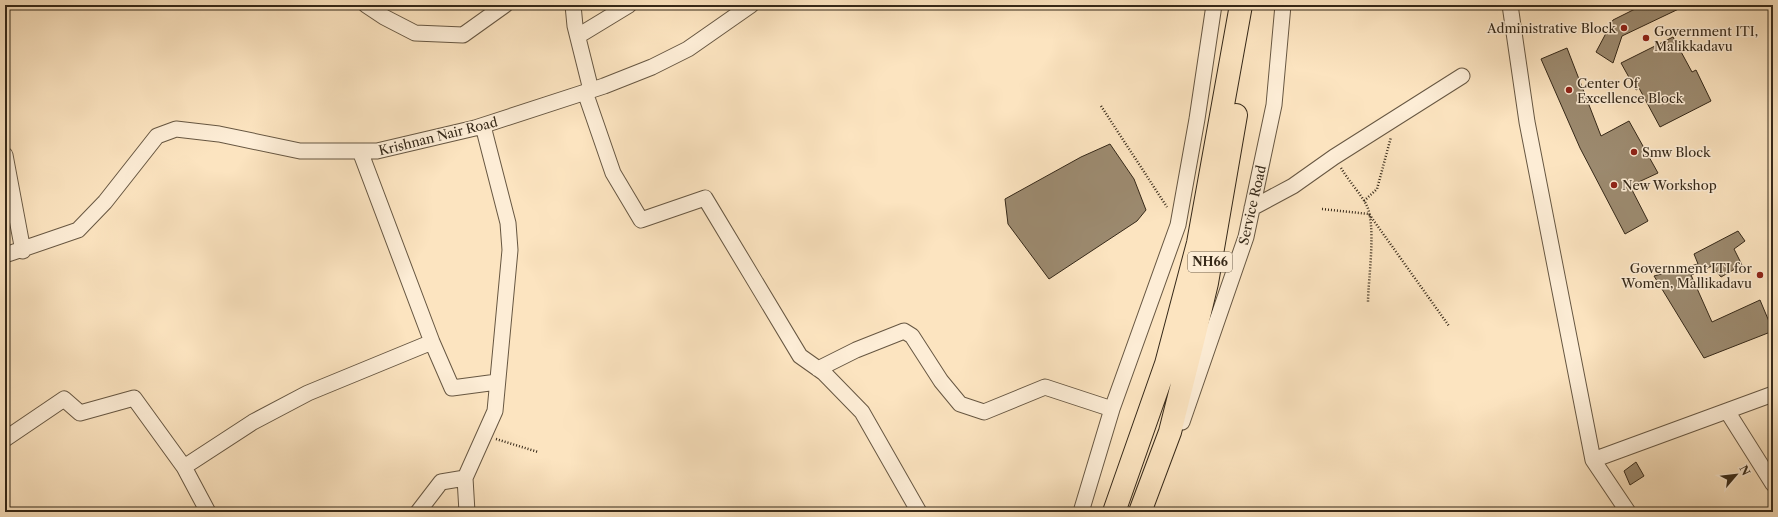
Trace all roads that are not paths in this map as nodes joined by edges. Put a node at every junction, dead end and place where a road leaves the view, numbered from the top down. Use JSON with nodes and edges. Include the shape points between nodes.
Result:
{"nodes":[{"id":1,"x":366,"y":5,"type":"edge"},
{"id":2,"x":505,"y":5,"type":"edge"},
{"id":3,"x":574,"y":5,"type":"edge"},
{"id":4,"x":629,"y":5,"type":"edge"},
{"id":5,"x":751,"y":5,"type":"edge"},
{"id":6,"x":1214,"y":5,"type":"edge"},
{"id":7,"x":1241,"y":5,"type":"edge"},
{"id":8,"x":1254,"y":5,"type":"edge"},
{"id":9,"x":1283,"y":5,"type":"edge"},
{"id":10,"x":1510,"y":5,"type":"edge"},
{"id":11,"x":578,"y":36,"type":"junction"},
{"id":12,"x":1462,"y":76,"type":"dead end"},
{"id":13,"x":588,"y":91,"type":"junction"},
{"id":14,"x":483,"y":126,"type":"junction"},
{"id":15,"x":360,"y":151,"type":"junction"},
{"id":16,"x":5,"y":155,"type":"edge"},
{"id":17,"x":1252,"y":208,"type":"junction"},
{"id":18,"x":23,"y":250,"type":"junction"},
{"id":19,"x":5,"y":255,"type":"edge"},
{"id":20,"x":432,"y":342,"type":"junction"},
{"id":21,"x":818,"y":369,"type":"junction"},
{"id":22,"x":498,"y":382,"type":"junction"},
{"id":23,"x":1773,"y":394,"type":"edge"},
{"id":24,"x":1112,"y":409,"type":"junction"},
{"id":25,"x":1727,"y":411,"type":"junction"},
{"id":26,"x":5,"y":439,"type":"edge"},
{"id":27,"x":1593,"y":460,"type":"junction"},
{"id":28,"x":184,"y":467,"type":"junction"},
{"id":29,"x":465,"y":478,"type":"junction"},
{"id":30,"x":1773,"y":484,"type":"edge"},
{"id":31,"x":208,"y":512,"type":"edge"},
{"id":32,"x":418,"y":512,"type":"edge"},
{"id":33,"x":467,"y":512,"type":"edge"},
{"id":34,"x":919,"y":512,"type":"edge"},
{"id":35,"x":1081,"y":512,"type":"edge"},
{"id":36,"x":1114,"y":512,"type":"edge"},
{"id":37,"x":1140,"y":512,"type":"edge"},
{"id":38,"x":1151,"y":512,"type":"edge"},
{"id":39,"x":1628,"y":512,"type":"edge"}],
"edges":[{"from":1,"to":2,"type":"street","via":[[415,33],[463,35]]},
{"from":3,"to":11,"type":"street"},
{"from":4,"to":11,"type":"street"},
{"from":5,"to":13,"type":"street","name":"Krishnan Nair Road","via":[[688,49],[652,67]]},
{"from":6,"to":24,"type":"street","via":[[1178,225]]},
{"from":7,"to":36,"type":"highway","via":[[1198,243],[1166,364]]},
{"from":8,"to":37,"type":"highway","number":"NH66","via":[[1207,283],[1170,432]]},
{"from":9,"to":17,"type":"street","name":"Service Road","via":[[1274,105]]},
{"from":10,"to":27,"type":"street","via":[[1527,122]]},
{"from":11,"to":13,"type":"street"},
{"from":12,"to":17,"type":"street","via":[[1390,120],[1293,186]]},
{"from":13,"to":14,"type":"street","name":"Krishnan Nair Road"},
{"from":13,"to":21,"type":"street","via":[[612,173],[641,220],[705,198],[800,356]]},
{"from":14,"to":15,"type":"street","name":"Krishnan Nair Road","via":[[377,152]]},
{"from":14,"to":22,"type":"street","via":[[508,224],[510,250]]},
{"from":15,"to":18,"type":"street","name":"Krishnan Nair Road","via":[[300,151],[219,134],[176,129],[157,136],[106,202],[78,230]]},
{"from":15,"to":20,"type":"street"},
{"from":16,"to":18,"type":"street"},
{"from":17,"to":38,"type":"street","name":"Service Road","via":[[1246,237]]},
{"from":18,"to":19,"type":"street","name":"Krishnan Nair Road"},
{"from":20,"to":22,"type":"street","via":[[452,388]]},
{"from":20,"to":28,"type":"street","via":[[308,393],[253,422]]},
{"from":21,"to":24,"type":"street","via":[[856,350],[904,331],[912,336],[941,381],[960,404],[984,412],[1045,387]]},
{"from":21,"to":34,"type":"street","via":[[862,412]]},
{"from":22,"to":29,"type":"street","via":[[495,411]]},
{"from":23,"to":25,"type":"street"},
{"from":24,"to":35,"type":"street"},
{"from":25,"to":27,"type":"street"},
{"from":25,"to":30,"type":"street"},
{"from":26,"to":28,"type":"street","via":[[64,398],[80,412],[134,398]]},
{"from":27,"to":39,"type":"street"},
{"from":28,"to":31,"type":"street"},
{"from":29,"to":32,"type":"street","via":[[441,482]]},
{"from":29,"to":33,"type":"street"}]}
